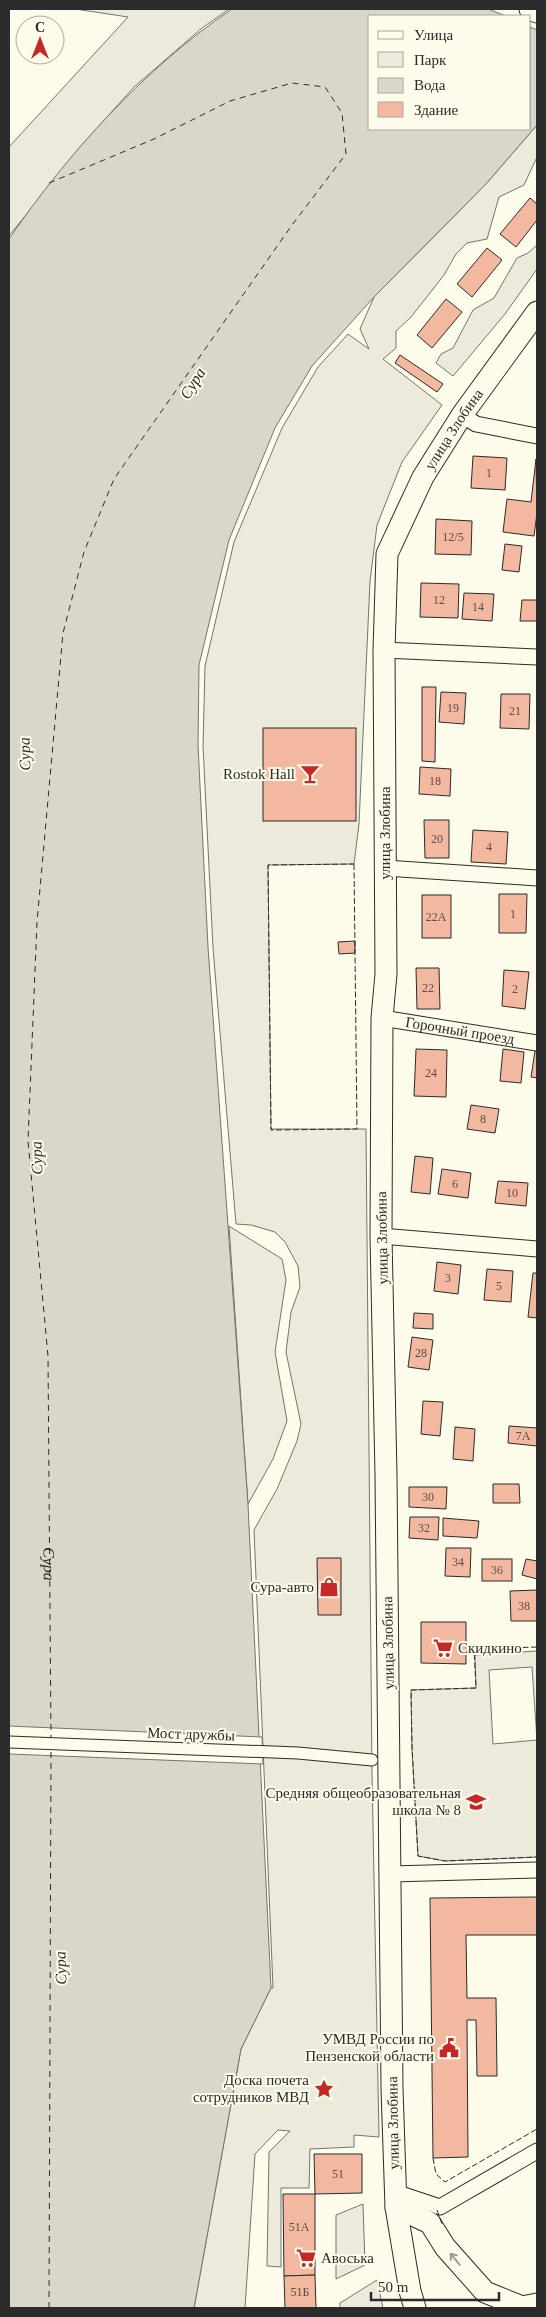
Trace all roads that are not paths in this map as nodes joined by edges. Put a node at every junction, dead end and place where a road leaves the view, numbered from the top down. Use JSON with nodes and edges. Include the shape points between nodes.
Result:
{"nodes":[{"id":1,"x":530,"y":9,"type":"edge"},
{"id":2,"x":537,"y":12,"type":"edge"},
{"id":3,"x":537,"y":312,"type":"edge"},
{"id":4,"x":462,"y":415,"type":"junction"},
{"id":5,"x":537,"y":436,"type":"edge"},
{"id":6,"x":384,"y":650,"type":"junction"},
{"id":7,"x":537,"y":657,"type":"edge"},
{"id":8,"x":385,"y":868,"type":"junction"},
{"id":9,"x":537,"y":878,"type":"edge"},
{"id":10,"x":382,"y":1018,"type":"junction"},
{"id":11,"x":537,"y":1043,"type":"edge"},
{"id":12,"x":381,"y":1236,"type":"junction"},
{"id":13,"x":537,"y":1249,"type":"edge"},
{"id":14,"x":9,"y":1742,"type":"edge"},
{"id":15,"x":372,"y":1760,"type":"dead end"},
{"id":16,"x":537,"y":1870,"type":"edge"},
{"id":17,"x":391,"y":1874,"type":"junction"},
{"id":18,"x":537,"y":2152,"type":"edge"},
{"id":19,"x":395,"y":2200,"type":"junction"},
{"id":20,"x":530,"y":2305,"type":"edge"},
{"id":21,"x":416,"y":2308,"type":"edge"}],
"edges":[{"from":1,"to":2,"type":"main road"},
{"from":3,"to":4,"type":"main road","name":"улица Злобина"},
{"from":4,"to":5,"type":"street","via":[[476,424]]},
{"from":4,"to":6,"type":"main road","name":"улица Злобина","via":[[423,477],[387,554]]},
{"from":6,"to":7,"type":"street"},
{"from":6,"to":8,"type":"main road","name":"улица Злобина"},
{"from":8,"to":9,"type":"street"},
{"from":8,"to":10,"type":"main road","name":"улица Злобина","via":[[386,974]]},
{"from":10,"to":11,"type":"street","name":"Горочный проезд"},
{"from":10,"to":12,"type":"main road","name":"улица Злобина"},
{"from":12,"to":13,"type":"street"},
{"from":12,"to":17,"type":"main road","name":"улица Злобина"},
{"from":14,"to":15,"type":"street","name":"Мост дружбы","via":[[298,1753]]},
{"from":16,"to":17,"type":"street"},
{"from":17,"to":19,"type":"main road","name":"улица Злобина"},
{"from":18,"to":19,"type":"street","via":[[440,2207]]},
{"from":20,"to":19,"type":"main road","one_way":true,"via":[[485,2292],[445,2247],[430,2223]]},
{"from":19,"to":21,"type":"main road","name":"улица Злобина","via":[[410,2291]]}]}
